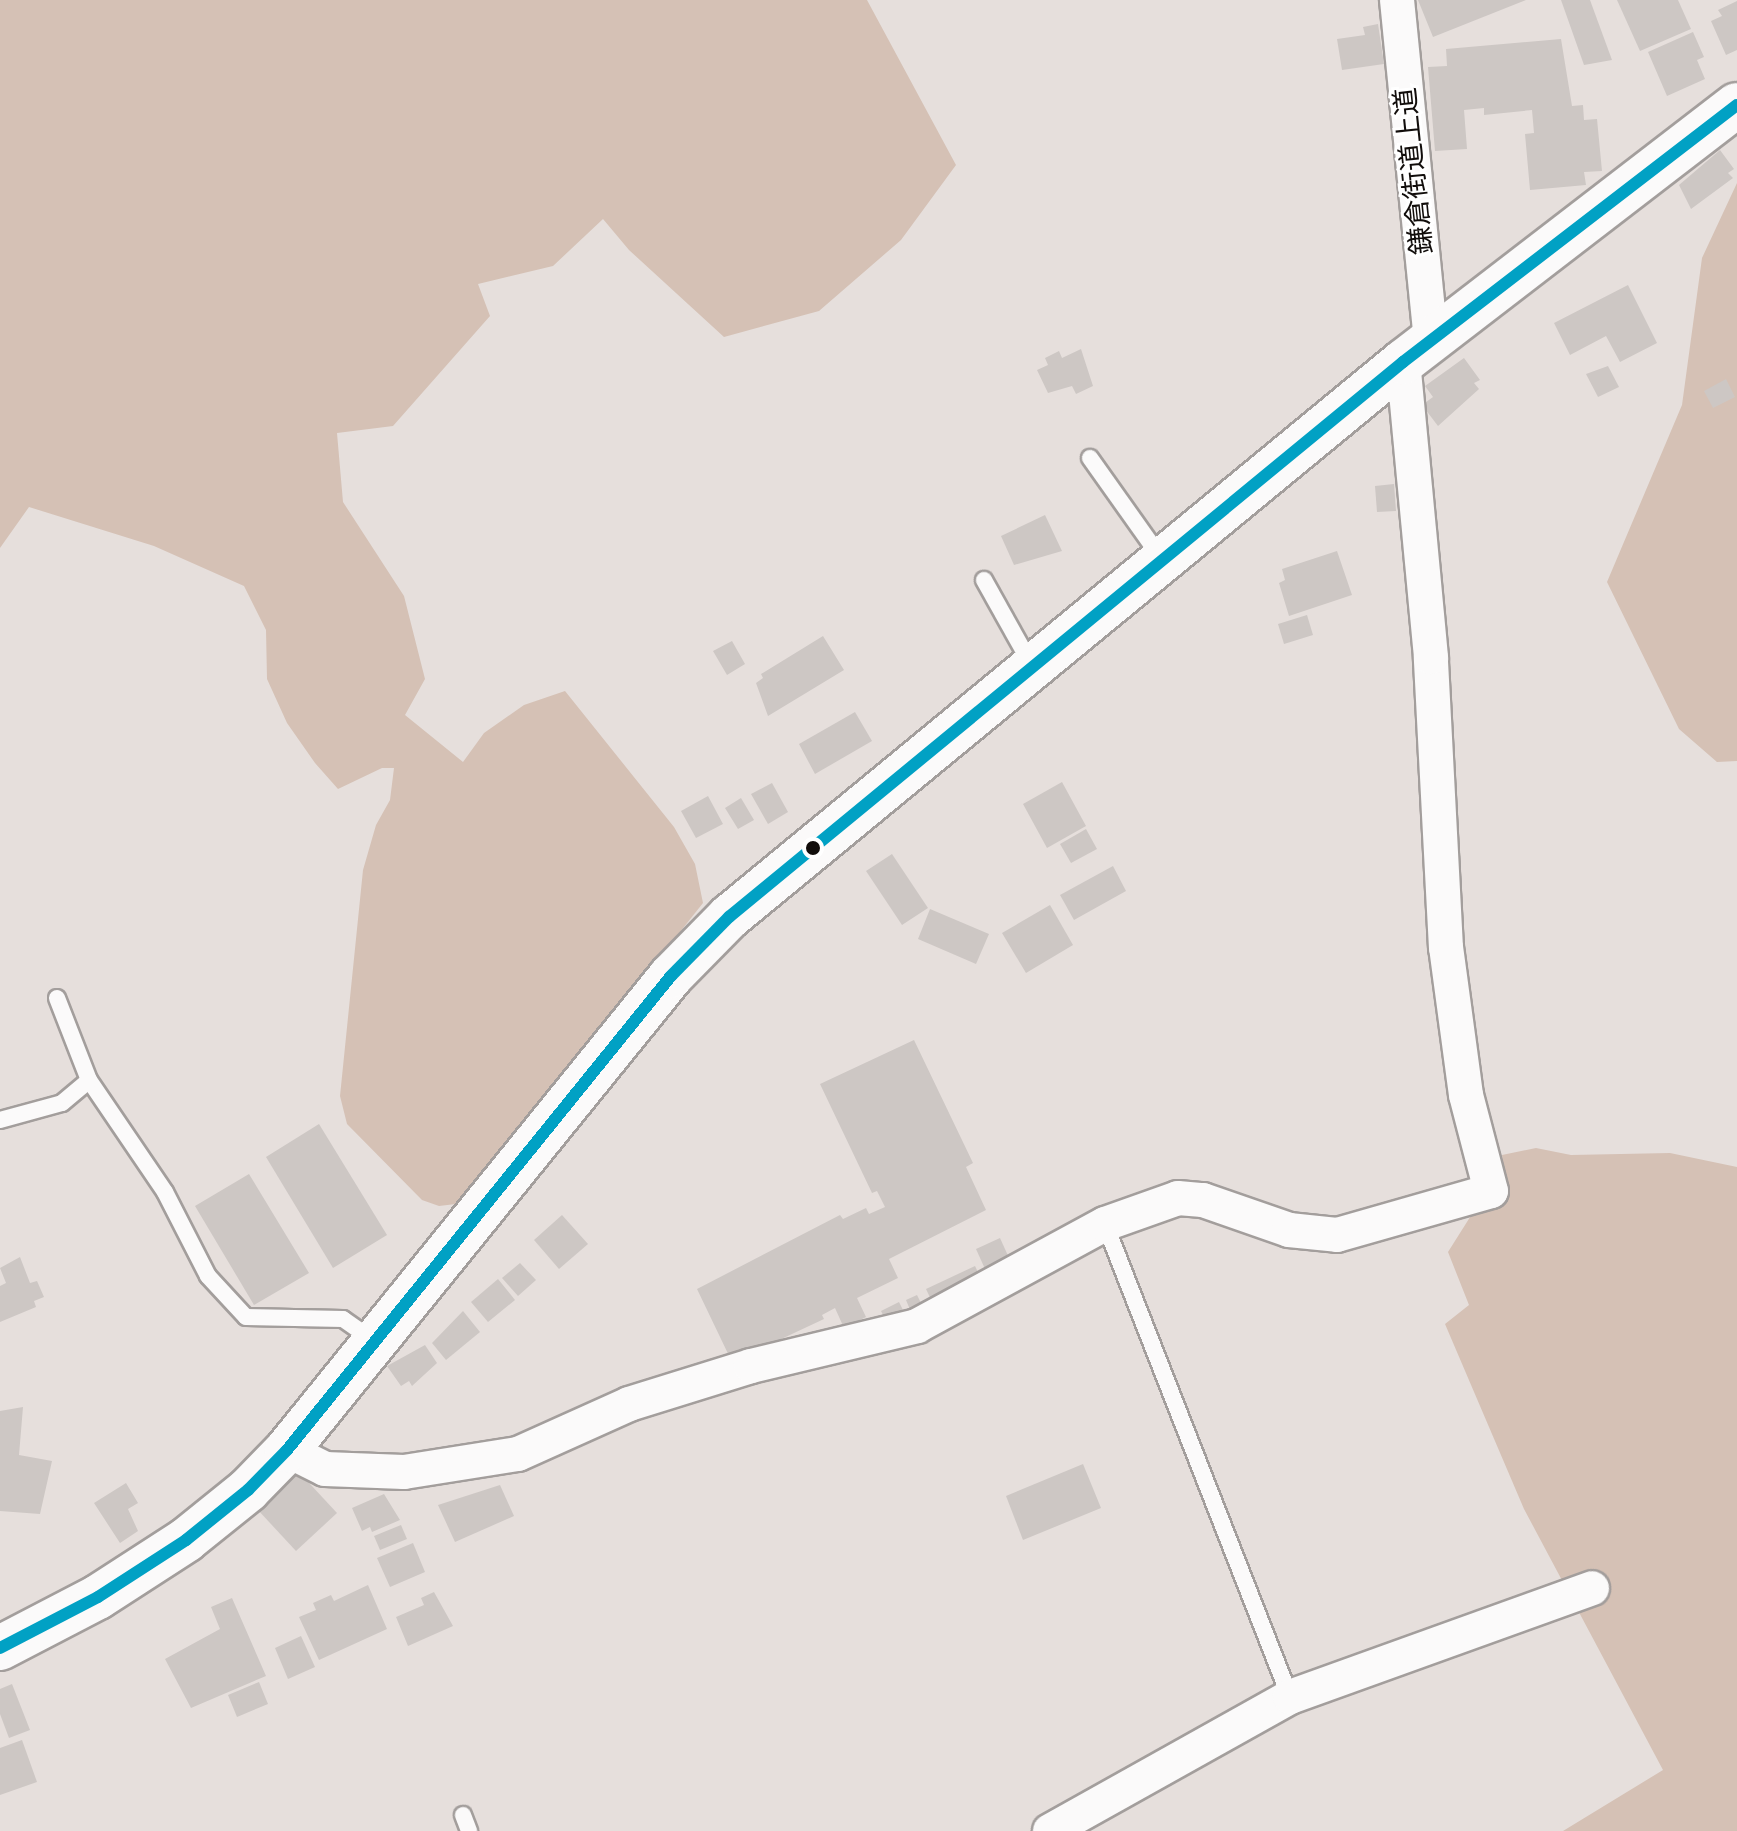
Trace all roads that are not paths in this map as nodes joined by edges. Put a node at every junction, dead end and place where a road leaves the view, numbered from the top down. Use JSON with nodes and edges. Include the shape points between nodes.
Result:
{"nodes":[{"id":1,"x":1397,"y":0,"type":"edge"},
{"id":2,"x":1737,"y":105,"type":"edge"},
{"id":3,"x":1417,"y":352,"type":"junction"},
{"id":4,"x":1090,"y":458,"type":"dead end"},
{"id":5,"x":1163,"y":560,"type":"junction"},
{"id":6,"x":984,"y":580,"type":"dead end"},
{"id":7,"x":1032,"y":667,"type":"junction"},
{"id":8,"x":57,"y":998,"type":"dead end"},
{"id":9,"x":89,"y":1080,"type":"junction"},
{"id":10,"x":0,"y":1120,"type":"edge"},
{"id":11,"x":1105,"y":1224,"type":"junction"},
{"id":12,"x":375,"y":1341,"type":"junction"},
{"id":13,"x":287,"y":1450,"type":"junction"},
{"id":14,"x":1592,"y":1588,"type":"dead end"},
{"id":15,"x":0,"y":1648,"type":"edge"},
{"id":16,"x":1290,"y":1697,"type":"junction"},
{"id":17,"x":1050,"y":1831,"type":"edge"}],
"edges":[{"from":1,"to":3,"type":"street","name":"鎌倉街道上道"},
{"from":2,"to":3,"type":"main road"},
{"from":3,"to":5,"type":"main road"},
{"from":3,"to":11,"type":"street","name":"鎌倉街道上道","via":[[1446,948],[1466,1095],[1491,1191],[1337,1235],[1289,1230],[1203,1200],[1178,1198]]},
{"from":4,"to":5,"type":"lane"},
{"from":5,"to":7,"type":"main road"},
{"from":6,"to":7,"type":"lane"},
{"from":7,"to":12,"type":"main road","via":[[729,917],[671,976]]},
{"from":8,"to":9,"type":"lane"},
{"from":9,"to":10,"type":"lane","via":[[62,1103]]},
{"from":9,"to":12,"type":"lane","via":[[165,1192],[208,1276],[246,1317],[343,1319]]},
{"from":11,"to":13,"type":"street","via":[[917,1326],[751,1366],[629,1404],[518,1454],[404,1472],[325,1469]]},
{"from":11,"to":16,"type":"lane"},
{"from":12,"to":13,"type":"main road"},
{"from":13,"to":15,"type":"main road","via":[[186,1540],[98,1597]]},
{"from":14,"to":16,"type":"street"},
{"from":16,"to":17,"type":"street"}]}
